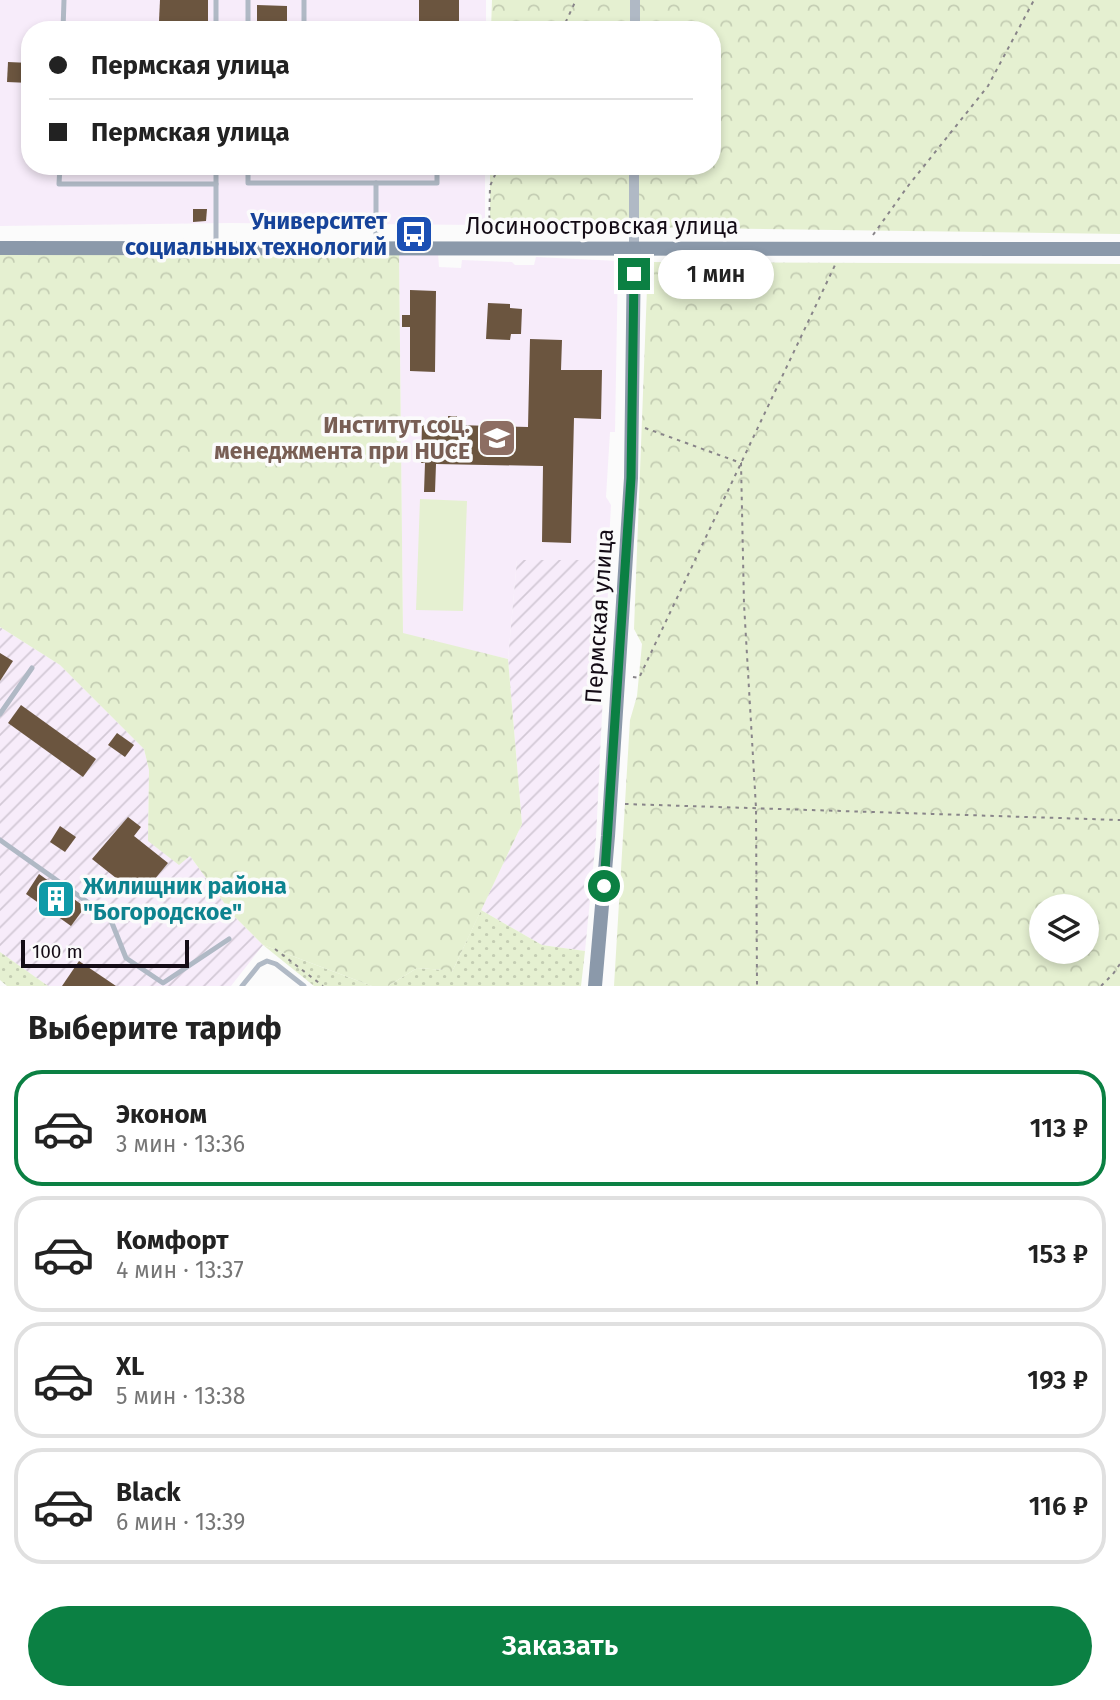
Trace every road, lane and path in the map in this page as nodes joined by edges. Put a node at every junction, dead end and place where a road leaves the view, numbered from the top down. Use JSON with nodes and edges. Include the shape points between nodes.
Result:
{"nodes":[{"id":1,"x":64,"y":0,"type":"edge"},
{"id":2,"x":216,"y":0,"type":"edge"},
{"id":3,"x":248,"y":0,"type":"edge"},
{"id":4,"x":304,"y":0,"type":"edge"},
{"id":5,"x":576,"y":0,"type":"edge"},
{"id":6,"x":635,"y":0,"type":"edge"},
{"id":7,"x":1034,"y":0,"type":"edge"},
{"id":8,"x":64,"y":21,"type":"edge"},
{"id":9,"x":216,"y":21,"type":"edge"},
{"id":10,"x":248,"y":21,"type":"edge"},
{"id":11,"x":304,"y":21,"type":"edge"},
{"id":12,"x":566,"y":21,"type":"edge"},
{"id":13,"x":635,"y":21,"type":"edge"},
{"id":14,"x":60,"y":175,"type":"edge"},
{"id":15,"x":216,"y":175,"type":"edge"},
{"id":16,"x":248,"y":175,"type":"edge"},
{"id":17,"x":437,"y":175,"type":"edge"},
{"id":18,"x":495,"y":175,"type":"edge"},
{"id":19,"x":634,"y":175,"type":"edge"},
{"id":20,"x":376,"y":183,"type":"junction"},
{"id":21,"x":216,"y":184,"type":"junction"},
{"id":22,"x":0,"y":248,"type":"edge"},
{"id":23,"x":216,"y":248,"type":"junction"},
{"id":24,"x":489,"y":248,"type":"junction"},
{"id":25,"x":863,"y":248,"type":"junction"},
{"id":26,"x":376,"y":249,"type":"junction"},
{"id":27,"x":634,"y":249,"type":"junction"},
{"id":28,"x":1120,"y":249,"type":"edge"},
{"id":29,"x":836,"y":263,"type":"dead end"},
{"id":30,"x":631,"y":423,"type":"junction"},
{"id":31,"x":741,"y":463,"type":"junction"},
{"id":32,"x":32,"y":668,"type":"dead end"},
{"id":33,"x":618,"y":676,"type":"junction"},
{"id":34,"x":0,"y":714,"type":"edge"},
{"id":35,"x":610,"y":802,"type":"junction"},
{"id":36,"x":756,"y":808,"type":"junction"},
{"id":37,"x":1120,"y":820,"type":"edge"},
{"id":38,"x":0,"y":839,"type":"edge"},
{"id":39,"x":229,"y":939,"type":"dead end"},
{"id":40,"x":275,"y":948,"type":"dead end"},
{"id":41,"x":1120,"y":964,"type":"edge"},
{"id":42,"x":242,"y":986,"type":"edge"},
{"id":43,"x":304,"y":986,"type":"edge"},
{"id":44,"x":323,"y":986,"type":"edge"},
{"id":45,"x":595,"y":986,"type":"edge"},
{"id":46,"x":757,"y":986,"type":"edge"},
{"id":47,"x":1101,"y":986,"type":"edge"}],
"edges":[{"from":1,"to":8,"type":"lane"},
{"from":2,"to":9,"type":"lane"},
{"from":3,"to":10,"type":"lane"},
{"from":4,"to":11,"type":"lane"},
{"from":5,"to":12,"type":"path"},
{"from":6,"to":13,"type":"street"},
{"from":7,"to":25,"type":"path","via":[[988,86]]},
{"from":14,"to":21,"type":"lane","via":[[60,184]]},
{"from":15,"to":21,"type":"lane"},
{"from":16,"to":20,"type":"lane","via":[[248,183]]},
{"from":17,"to":20,"type":"lane","via":[[437,183]]},
{"from":18,"to":24,"type":"path","via":[[490,186]]},
{"from":19,"to":27,"type":"street"},
{"from":20,"to":26,"type":"lane"},
{"from":21,"to":23,"type":"lane"},
{"from":22,"to":23,"type":"street","name":"Лосиноостровская улица"},
{"from":23,"to":26,"type":"street","name":"Лосиноостровская улица"},
{"from":24,"to":26,"type":"street","name":"Лосиноостровская улица"},
{"from":24,"to":27,"type":"street","name":"Лосиноостровская улица"},
{"from":25,"to":27,"type":"street","name":"Лосиноостровская улица"},
{"from":25,"to":28,"type":"street","name":"Лосиноостровская улица"},
{"from":27,"to":30,"type":"street","name":"Пермская улица"},
{"from":29,"to":31,"type":"path"},
{"from":30,"to":31,"type":"path"},
{"from":30,"to":33,"type":"street","name":"Пермская улица"},
{"from":31,"to":33,"type":"path","via":[[639,678]]},
{"from":31,"to":36,"type":"path"},
{"from":32,"to":34,"type":"lane"},
{"from":33,"to":35,"type":"street","name":"Пермская улица"},
{"from":35,"to":36,"type":"path"},
{"from":35,"to":45,"type":"street","name":"Пермская улица"},
{"from":36,"to":37,"type":"path"},
{"from":36,"to":46,"type":"path"},
{"from":38,"to":39,"type":"lane","via":[[110,918],[126,958],[163,984]]},
{"from":40,"to":44,"type":"path"},
{"from":41,"to":47,"type":"path"},
{"from":42,"to":43,"type":"lane","via":[[267,961]]}]}
